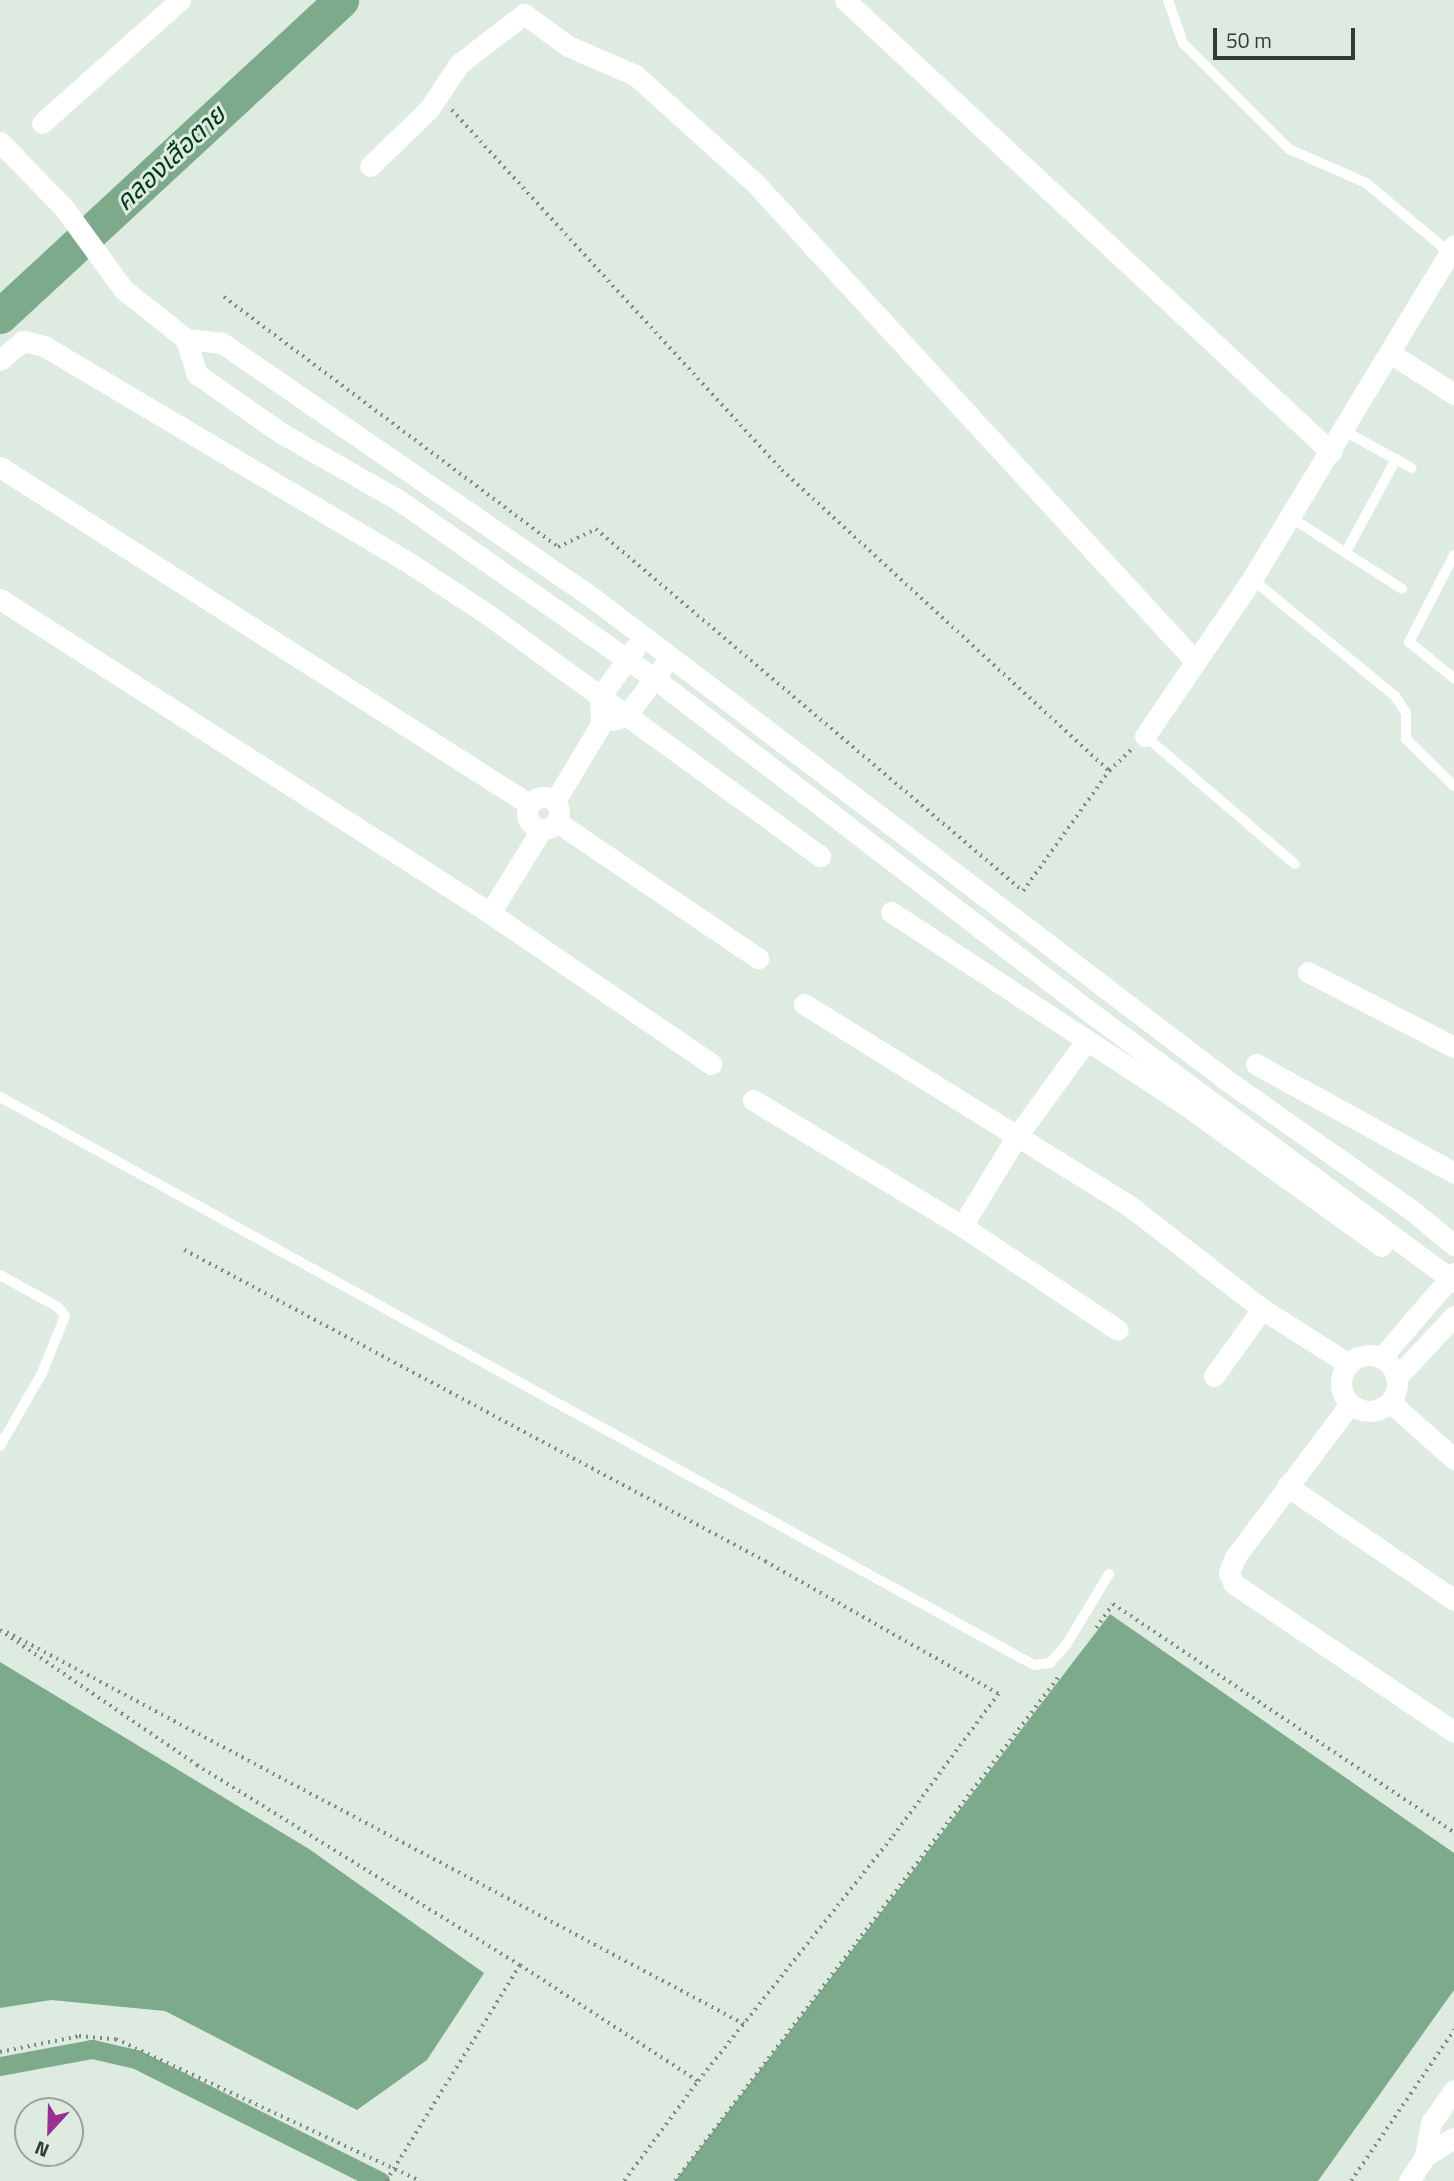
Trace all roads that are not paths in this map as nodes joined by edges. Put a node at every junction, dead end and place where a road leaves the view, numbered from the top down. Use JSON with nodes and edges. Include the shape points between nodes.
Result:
{"nodes":[{"id":1,"x":180,"y":0,"type":"edge"},
{"id":2,"x":845,"y":0,"type":"edge"},
{"id":3,"x":1168,"y":0,"type":"edge"},
{"id":4,"x":154,"y":7,"type":"edge"},
{"id":5,"x":517,"y":7,"type":"edge"},
{"id":6,"x":42,"y":123,"type":"dead end"},
{"id":7,"x":0,"y":142,"type":"edge"},
{"id":8,"x":370,"y":166,"type":"dead end"},
{"id":9,"x":1450,"y":260,"type":"edge"},
{"id":10,"x":186,"y":340,"type":"junction"},
{"id":11,"x":1390,"y":353,"type":"junction"},
{"id":12,"x":0,"y":360,"type":"edge"},
{"id":13,"x":1454,"y":394,"type":"edge"},
{"id":14,"x":325,"y":415,"type":"junction"},
{"id":15,"x":1344,"y":431,"type":"junction"},
{"id":16,"x":302,"y":444,"type":"junction"},
{"id":17,"x":1331,"y":452,"type":"junction"},
{"id":18,"x":1396,"y":459,"type":"junction"},
{"id":19,"x":0,"y":467,"type":"edge"},
{"id":20,"x":1412,"y":468,"type":"dead end"},
{"id":21,"x":1290,"y":517,"type":"junction"},
{"id":22,"x":1346,"y":552,"type":"junction"},
{"id":23,"x":1454,"y":555,"type":"edge"},
{"id":24,"x":1252,"y":579,"type":"junction"},
{"id":25,"x":1402,"y":589,"type":"dead end"},
{"id":26,"x":0,"y":599,"type":"edge"},
{"id":27,"x":644,"y":638,"type":"junction"},
{"id":28,"x":669,"y":658,"type":"junction"},
{"id":29,"x":627,"y":659,"type":"junction"},
{"id":30,"x":1196,"y":662,"type":"junction"},
{"id":31,"x":654,"y":678,"type":"junction"},
{"id":32,"x":1454,"y":678,"type":"edge"},
{"id":33,"x":600,"y":698,"type":"junction"},
{"id":34,"x":626,"y":716,"type":"junction"},
{"id":35,"x":601,"y":724,"type":"junction"},
{"id":36,"x":1145,"y":736,"type":"joint"},
{"id":37,"x":1454,"y":786,"type":"edge"},
{"id":38,"x":555,"y":801,"type":"junction"},
{"id":39,"x":529,"y":804,"type":"junction"},
{"id":40,"x":549,"y":826,"type":"junction"},
{"id":41,"x":820,"y":856,"type":"dead end"},
{"id":42,"x":1295,"y":864,"type":"dead end"},
{"id":43,"x":891,"y":912,"type":"dead end"},
{"id":44,"x":490,"y":913,"type":"junction"},
{"id":45,"x":758,"y":958,"type":"dead end"},
{"id":46,"x":1308,"y":972,"type":"dead end"},
{"id":47,"x":1108,"y":991,"type":"junction"},
{"id":48,"x":804,"y":1004,"type":"dead end"},
{"id":49,"x":1090,"y":1012,"type":"junction"},
{"id":50,"x":1086,"y":1041,"type":"junction"},
{"id":51,"x":1454,"y":1047,"type":"edge"},
{"id":52,"x":711,"y":1064,"type":"dead end"},
{"id":53,"x":1256,"y":1064,"type":"dead end"},
{"id":54,"x":0,"y":1097,"type":"edge"},
{"id":55,"x":752,"y":1100,"type":"dead end"},
{"id":56,"x":1017,"y":1136,"type":"junction"},
{"id":57,"x":1454,"y":1173,"type":"edge"},
{"id":58,"x":962,"y":1226,"type":"junction"},
{"id":59,"x":1454,"y":1245,"type":"edge"},
{"id":60,"x":1381,"y":1246,"type":"dead end"},
{"id":61,"x":0,"y":1275,"type":"edge"},
{"id":62,"x":1453,"y":1277,"type":"edge"},
{"id":63,"x":1262,"y":1309,"type":"junction"},
{"id":64,"x":1454,"y":1316,"type":"edge"},
{"id":65,"x":1118,"y":1330,"type":"dead end"},
{"id":66,"x":1381,"y":1358,"type":"junction"},
{"id":67,"x":1349,"y":1364,"type":"junction"},
{"id":68,"x":1214,"y":1376,"type":"dead end"},
{"id":69,"x":1396,"y":1378,"type":"junction"},
{"id":70,"x":1390,"y":1402,"type":"junction"},
{"id":71,"x":1350,"y":1404,"type":"junction"},
{"id":72,"x":0,"y":1446,"type":"edge"},
{"id":73,"x":1454,"y":1459,"type":"edge"},
{"id":74,"x":1287,"y":1486,"type":"junction"},
{"id":75,"x":1109,"y":1574,"type":"dead end"},
{"id":76,"x":1454,"y":1600,"type":"edge"},
{"id":77,"x":1454,"y":1731,"type":"edge"},
{"id":78,"x":1453,"y":2094,"type":"edge"},
{"id":79,"x":1431,"y":2123,"type":"junction"},
{"id":80,"x":1454,"y":2139,"type":"edge"},
{"id":81,"x":1426,"y":2156,"type":"junction"},
{"id":82,"x":1409,"y":2181,"type":"edge"}],
"edges":[{"from":1,"to":4,"type":"street"},
{"from":2,"to":17,"type":"street"},
{"from":3,"to":9,"type":"lane","via":[[1183,43],[1289,149],[1366,183]]},
{"from":4,"to":6,"type":"street"},
{"from":5,"to":8,"type":"street","via":[[459,64],[438,98]]},
{"from":5,"to":30,"type":"street","via":[[568,46],[643,81],[755,183]]},
{"from":7,"to":10,"type":"street","via":[[64,208],[123,289]]},
{"from":9,"to":11,"type":"street"},
{"from":10,"to":14,"type":"street","via":[[222,343]]},
{"from":10,"to":16,"type":"street","via":[[197,374]]},
{"from":11,"to":13,"type":"street"},
{"from":11,"to":15,"type":"street"},
{"from":12,"to":33,"type":"street","via":[[23,341],[44,346],[414,566]]},
{"from":14,"to":16,"type":"street"},
{"from":14,"to":27,"type":"street","via":[[428,481]]},
{"from":15,"to":17,"type":"street"},
{"from":15,"to":18,"type":"lane"},
{"from":16,"to":29,"type":"street","via":[[400,501]]},
{"from":17,"to":21,"type":"street"},
{"from":18,"to":20,"type":"lane"},
{"from":18,"to":22,"type":"lane"},
{"from":19,"to":39,"type":"street"},
{"from":21,"to":22,"type":"lane"},
{"from":21,"to":24,"type":"street"},
{"from":22,"to":25,"type":"lane"},
{"from":23,"to":32,"type":"lane","via":[[1409,642]]},
{"from":24,"to":30,"type":"street"},
{"from":24,"to":37,"type":"lane","via":[[1395,695],[1406,713],[1406,739]]},
{"from":26,"to":44,"type":"street"},
{"from":27,"to":28,"type":"street"},
{"from":27,"to":29,"type":"street"},
{"from":28,"to":31,"type":"street"},
{"from":28,"to":47,"type":"street","via":[[1022,921]]},
{"from":29,"to":31,"type":"street"},
{"from":29,"to":33,"type":"street"},
{"from":30,"to":36,"type":"street"},
{"from":31,"to":34,"type":"street"},
{"from":31,"to":49,"type":"street"},
{"from":33,"to":34,"type":"street"},
{"from":33,"to":35,"type":"street"},
{"from":34,"to":35,"type":"street"},
{"from":34,"to":41,"type":"street"},
{"from":35,"to":38,"type":"street"},
{"from":36,"to":42,"type":"lane"},
{"from":38,"to":39,"type":"street","via":[[541,796]]},
{"from":38,"to":40,"type":"street","via":[[560,811]]},
{"from":39,"to":40,"type":"street","via":[[528,820]]},
{"from":40,"to":44,"type":"street"},
{"from":40,"to":45,"type":"street"},
{"from":43,"to":50,"type":"street"},
{"from":44,"to":52,"type":"street"},
{"from":46,"to":51,"type":"street"},
{"from":47,"to":49,"type":"street"},
{"from":47,"to":59,"type":"street"},
{"from":48,"to":56,"type":"street"},
{"from":49,"to":62,"type":"street"},
{"from":50,"to":56,"type":"street"},
{"from":50,"to":60,"type":"street","via":[[1180,1101]]},
{"from":53,"to":57,"type":"street"},
{"from":54,"to":75,"type":"lane","via":[[1034,1665],[1050,1663],[1066,1645]]},
{"from":55,"to":58,"type":"street"},
{"from":56,"to":58,"type":"street"},
{"from":56,"to":63,"type":"street","via":[[1131,1208]]},
{"from":58,"to":65,"type":"street"},
{"from":61,"to":72,"type":"lane","via":[[58,1307],[65,1317],[42,1373]]},
{"from":62,"to":66,"type":"street"},
{"from":63,"to":67,"type":"street"},
{"from":63,"to":68,"type":"street"},
{"from":64,"to":69,"type":"street"},
{"from":66,"to":67,"type":"street","via":[[1364,1356]]},
{"from":66,"to":69,"type":"street"},
{"from":67,"to":71,"type":"street","via":[[1342,1389]]},
{"from":69,"to":70,"type":"street"},
{"from":70,"to":71,"type":"street","via":[[1371,1411]]},
{"from":70,"to":73,"type":"street"},
{"from":71,"to":74,"type":"street"},
{"from":74,"to":76,"type":"street"},
{"from":74,"to":77,"type":"street","via":[[1235,1557],[1229,1573],[1234,1584]]},
{"from":78,"to":79,"type":"street"},
{"from":79,"to":80,"type":"street"},
{"from":79,"to":81,"type":"street"},
{"from":80,"to":81,"type":"street"},
{"from":81,"to":82,"type":"street"}]}
